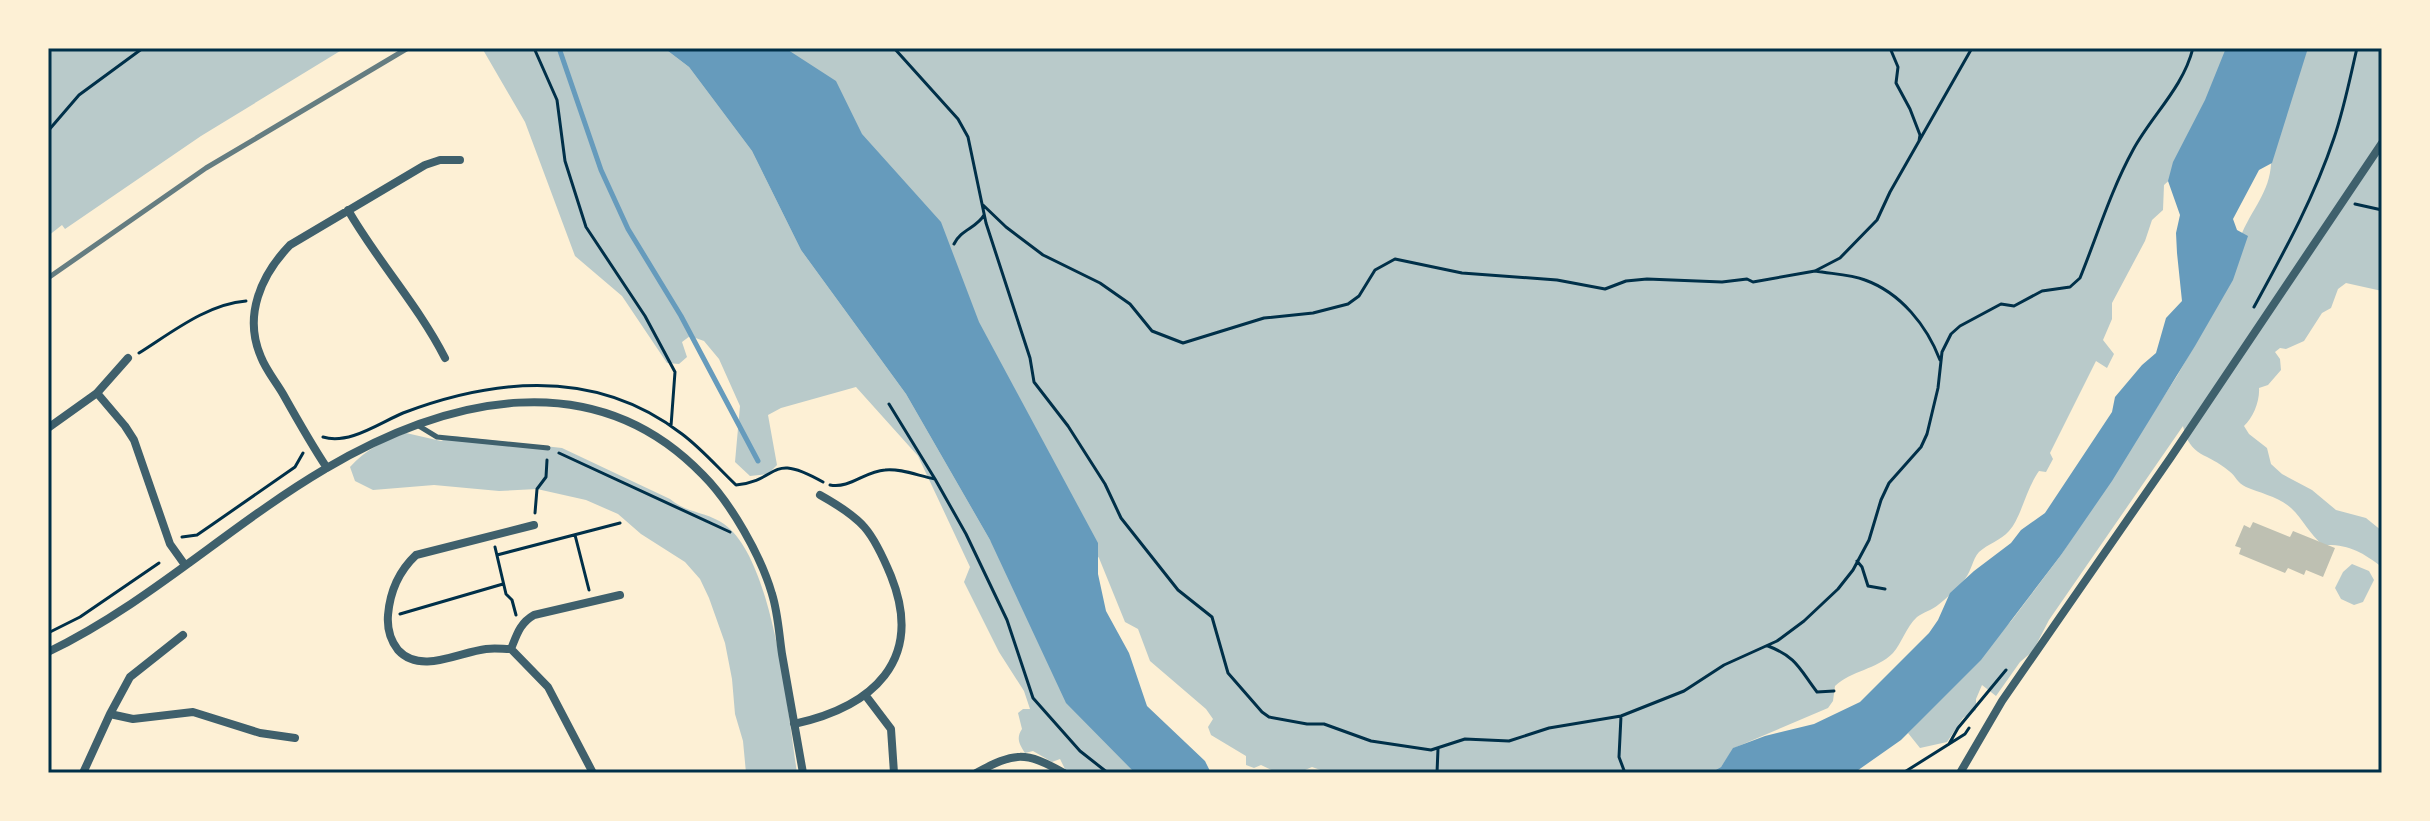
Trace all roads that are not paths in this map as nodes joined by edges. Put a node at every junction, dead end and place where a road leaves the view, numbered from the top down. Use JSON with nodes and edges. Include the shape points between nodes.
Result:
{"nodes":[{"id":1,"x":2382,"y":143,"type":"edge"},
{"id":2,"x":460,"y":160,"type":"dead end"},
{"id":3,"x":348,"y":210,"type":"junction"},
{"id":4,"x":128,"y":358,"type":"road end"},
{"id":5,"x":445,"y":358,"type":"dead end"},
{"id":6,"x":97,"y":393,"type":"junction"},
{"id":7,"x":418,"y":425,"type":"junction"},
{"id":8,"x":48,"y":428,"type":"edge"},
{"id":9,"x":548,"y":448,"type":"road end"},
{"id":10,"x":327,"y":468,"type":"junction"},
{"id":11,"x":820,"y":495,"type":"dead end"},
{"id":12,"x":534,"y":525,"type":"road end"},
{"id":13,"x":185,"y":565,"type":"junction"},
{"id":14,"x":620,"y":595,"type":"dead end"},
{"id":15,"x":183,"y":635,"type":"dead end"},
{"id":16,"x":511,"y":649,"type":"junction"},
{"id":17,"x":48,"y":652,"type":"edge"},
{"id":18,"x":866,"y":696,"type":"junction"},
{"id":19,"x":110,"y":714,"type":"junction"},
{"id":20,"x":794,"y":724,"type":"junction"},
{"id":21,"x":295,"y":738,"type":"dead end"},
{"id":22,"x":83,"y":773,"type":"edge"},
{"id":23,"x":593,"y":773,"type":"edge"},
{"id":24,"x":803,"y":773,"type":"edge"},
{"id":25,"x":894,"y":773,"type":"edge"},
{"id":26,"x":976,"y":773,"type":"edge"},
{"id":27,"x":1064,"y":773,"type":"edge"},
{"id":28,"x":1960,"y":773,"type":"edge"}],
"edges":[{"from":1,"to":28,"type":"street","via":[[2002,701]]},
{"from":2,"to":3,"type":"street","via":[[432,161]]},
{"from":3,"to":5,"type":"street"},
{"from":3,"to":10,"type":"street","via":[[290,245],[272,263],[253,313],[261,357]]},
{"from":4,"to":6,"type":"street"},
{"from":6,"to":8,"type":"street"},
{"from":6,"to":13,"type":"street","via":[[134,440],[170,544]]},
{"from":7,"to":9,"type":"lane","via":[[437,437]]},
{"from":7,"to":10,"type":"street"},
{"from":7,"to":20,"type":"street","via":[[511,403],[571,405],[619,415],[688,459],[725,501],[772,594]]},
{"from":10,"to":13,"type":"street"},
{"from":11,"to":18,"type":"street","via":[[866,527],[900,604],[896,655]]},
{"from":12,"to":16,"type":"street","via":[[416,555],[391,590],[387,618],[393,643],[404,656],[420,662]]},
{"from":13,"to":17,"type":"street"},
{"from":14,"to":16,"type":"street","via":[[534,615],[525,620]]},
{"from":15,"to":19,"type":"street","via":[[136,670]]},
{"from":16,"to":23,"type":"street","via":[[548,687]]},
{"from":18,"to":20,"type":"street","via":[[838,712]]},
{"from":18,"to":25,"type":"street","via":[[891,729]]},
{"from":19,"to":21,"type":"street","via":[[133,719],[193,712]]},
{"from":19,"to":22,"type":"street"},
{"from":20,"to":24,"type":"street"},
{"from":26,"to":27,"type":"street","via":[[1019,755]]}]}
